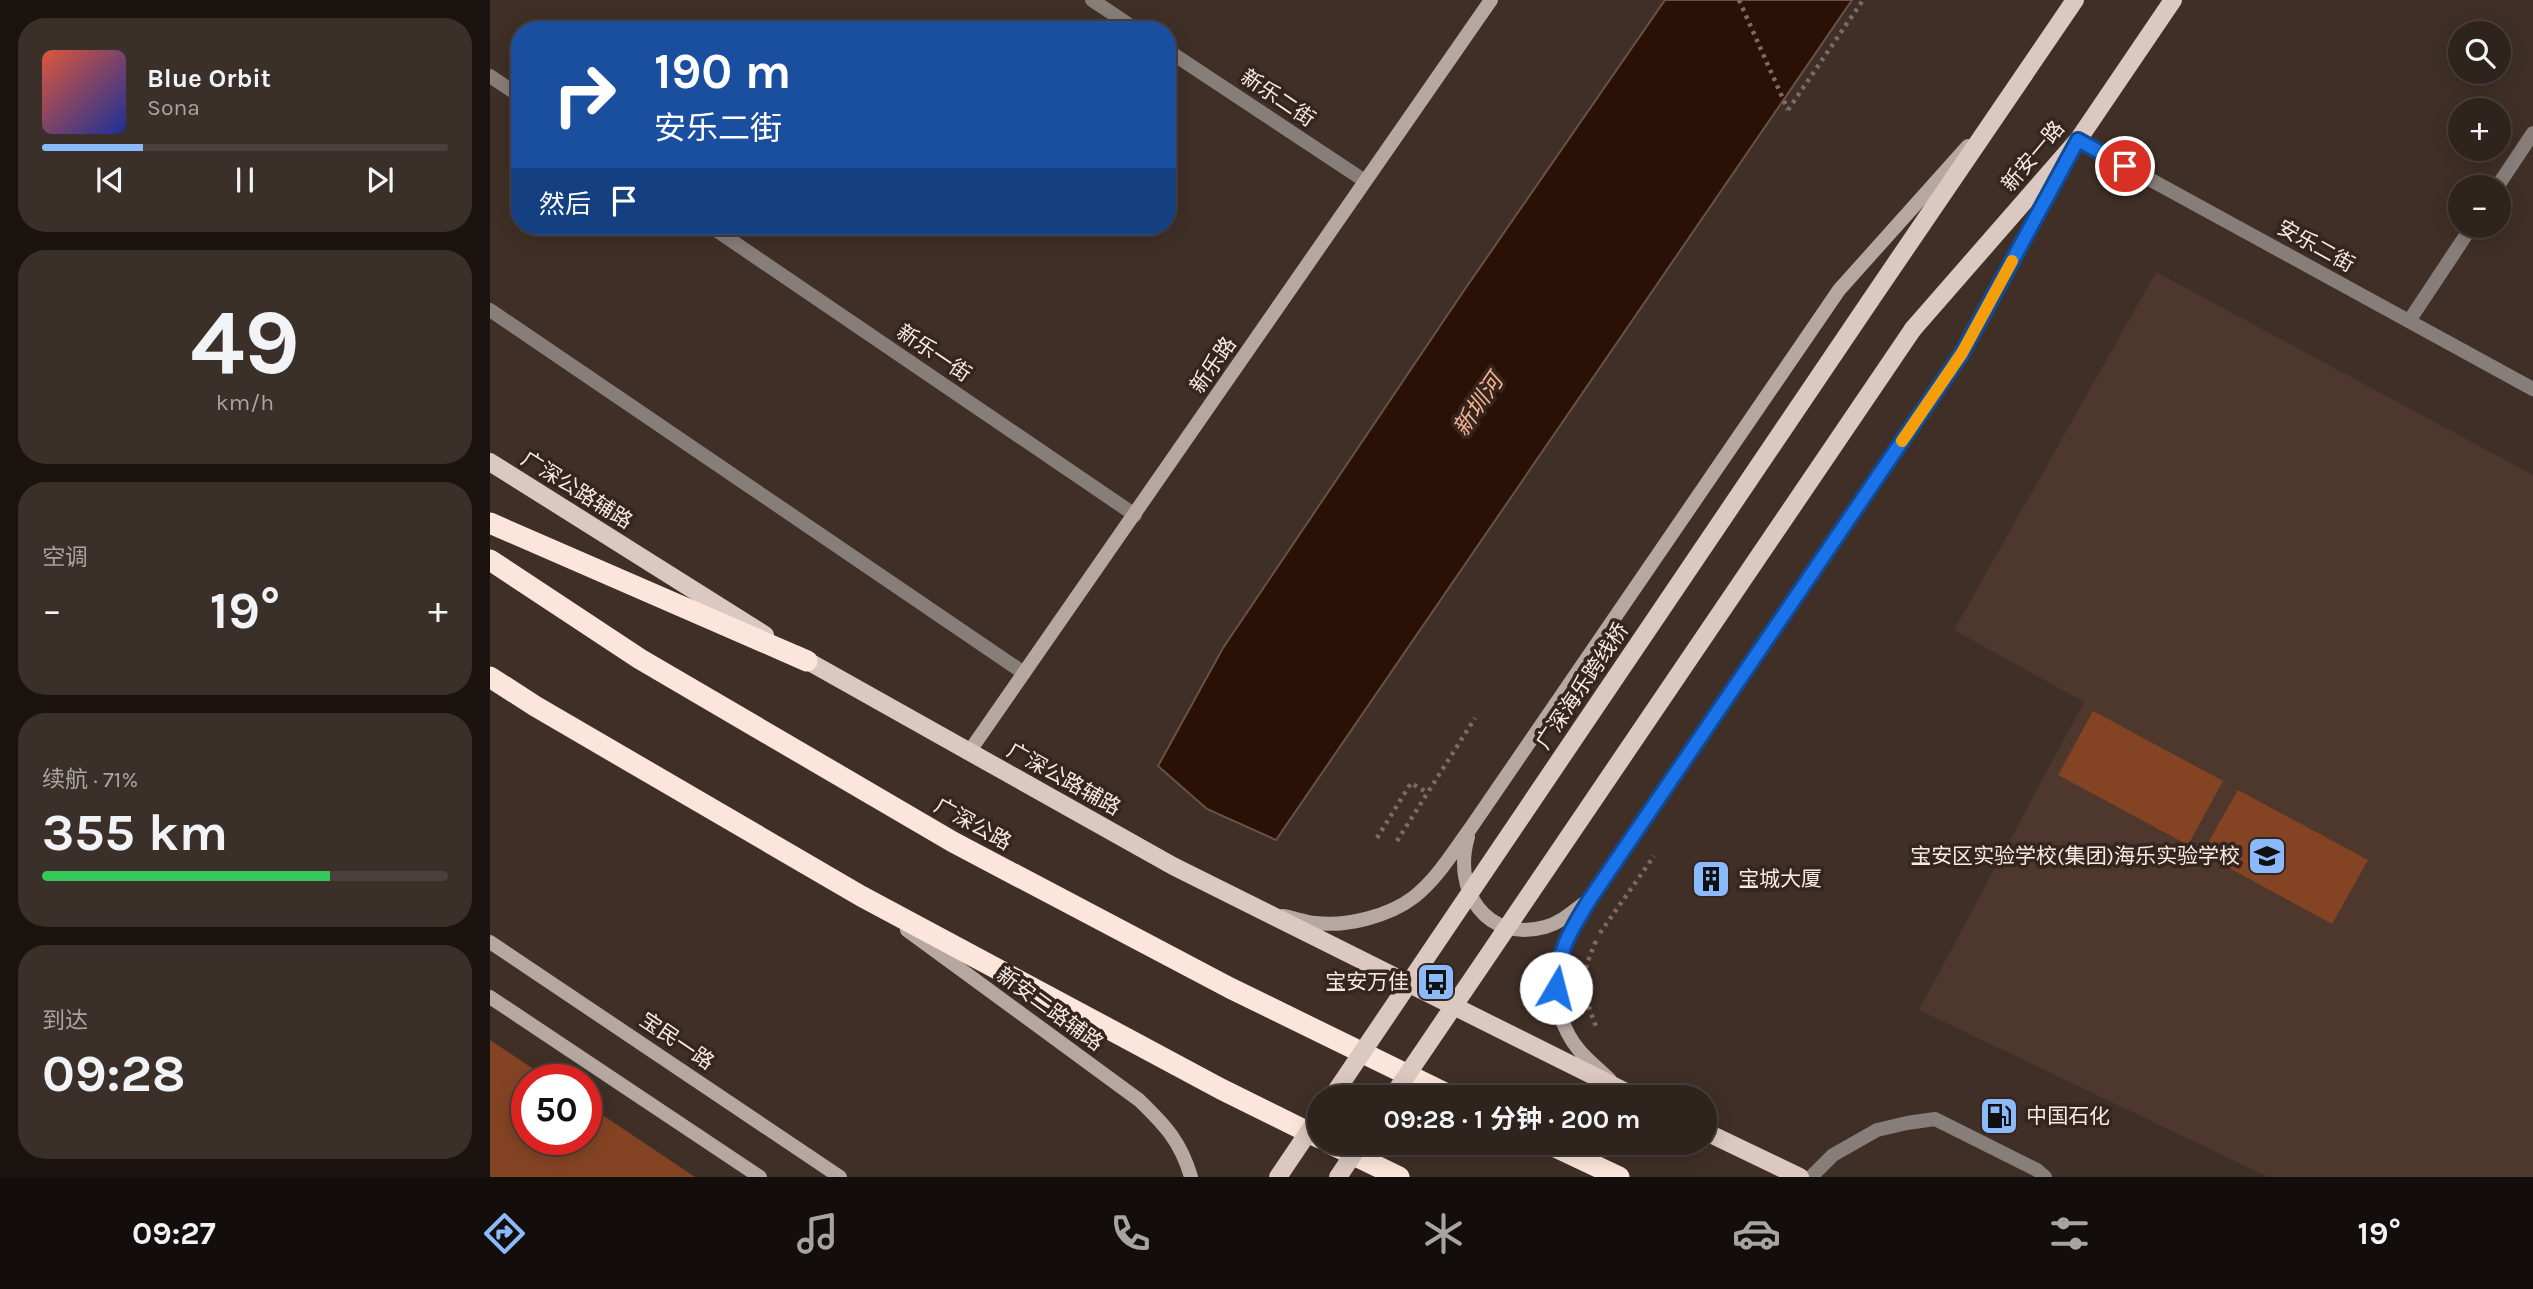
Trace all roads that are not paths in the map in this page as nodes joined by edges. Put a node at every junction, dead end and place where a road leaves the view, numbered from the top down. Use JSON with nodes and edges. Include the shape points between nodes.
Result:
{"nodes":[{"id":1,"x":1092,"y":0,"type":"edge"},
{"id":2,"x":1491,"y":0,"type":"edge"},
{"id":3,"x":2075,"y":0,"type":"edge"},
{"id":4,"x":2173,"y":0,"type":"edge"},
{"id":5,"x":1124,"y":21,"type":"edge"},
{"id":6,"x":1176,"y":56,"type":"edge"},
{"id":7,"x":490,"y":76,"type":"edge"},
{"id":8,"x":511,"y":90,"type":"edge"},
{"id":9,"x":2004,"y":106,"type":"junction"},
{"id":10,"x":2533,"y":133,"type":"edge"},
{"id":11,"x":2078,"y":140,"type":"junction"},
{"id":12,"x":2505,"y":175,"type":"edge"},
{"id":13,"x":1365,"y":181,"type":"junction"},
{"id":14,"x":723,"y":235,"type":"edge"},
{"id":15,"x":2464,"y":238,"type":"edge"},
{"id":16,"x":490,"y":310,"type":"edge"},
{"id":17,"x":2409,"y":321,"type":"junction"},
{"id":18,"x":2533,"y":389,"type":"edge"},
{"id":19,"x":490,"y":462,"type":"edge"},
{"id":20,"x":1135,"y":515,"type":"junction"},
{"id":21,"x":490,"y":523,"type":"edge"},
{"id":22,"x":490,"y":560,"type":"edge"},
{"id":23,"x":807,"y":661,"type":"junction"},
{"id":24,"x":1024,"y":673,"type":"junction"},
{"id":25,"x":490,"y":677,"type":"edge"},
{"id":26,"x":969,"y":752,"type":"junction"},
{"id":27,"x":1470,"y":829,"type":"junction"},
{"id":28,"x":861,"y":896,"type":"junction"},
{"id":29,"x":1590,"y":899,"type":"junction"},
{"id":30,"x":1259,"y":910,"type":"junction"},
{"id":31,"x":490,"y":942,"type":"edge"},
{"id":32,"x":490,"y":997,"type":"edge"},
{"id":33,"x":1340,"y":1085,"type":"edge"},
{"id":34,"x":1400,"y":1085,"type":"edge"},
{"id":35,"x":1428,"y":1085,"type":"edge"},
{"id":36,"x":1612,"y":1085,"type":"edge"},
{"id":37,"x":1615,"y":1085,"type":"edge"},
{"id":38,"x":1307,"y":1132,"type":"edge"},
{"id":39,"x":1307,"y":1134,"type":"edge"},
{"id":40,"x":1717,"y":1136,"type":"edge"},
{"id":41,"x":1353,"y":1155,"type":"edge"},
{"id":42,"x":1354,"y":1155,"type":"edge"},
{"id":43,"x":1572,"y":1155,"type":"edge"},
{"id":44,"x":760,"y":1177,"type":"edge"},
{"id":45,"x":840,"y":1177,"type":"edge"},
{"id":46,"x":1191,"y":1177,"type":"edge"},
{"id":47,"x":1278,"y":1177,"type":"edge"},
{"id":48,"x":1338,"y":1177,"type":"edge"},
{"id":49,"x":1399,"y":1177,"type":"edge"},
{"id":50,"x":1619,"y":1177,"type":"edge"},
{"id":51,"x":1800,"y":1177,"type":"edge"},
{"id":52,"x":1811,"y":1177,"type":"edge"},
{"id":53,"x":2045,"y":1177,"type":"edge"}],
"edges":[{"from":1,"to":5,"type":"street"},
{"from":2,"to":13,"type":"main road","name":"新乐路"},
{"from":3,"to":9,"type":"main road"},
{"from":4,"to":11,"type":"main road","name":"新安一路"},
{"from":6,"to":13,"type":"street","name":"新乐二街"},
{"from":7,"to":8,"type":"street"},
{"from":9,"to":27,"type":"main road","via":[[1839,290]]},
{"from":9,"to":33,"type":"main road","name":"广深海乐跨线桥","bridge":true},
{"from":10,"to":12,"type":"street"},
{"from":11,"to":17,"type":"street","name":"安乐二街"},
{"from":11,"to":29,"type":"main road","via":[[1962,353]]},
{"from":11,"to":34,"type":"main road","name":"新安一路","bridge":true,"via":[[1913,329]]},
{"from":13,"to":20,"type":"main road","name":"新乐路"},
{"from":14,"to":20,"type":"street","name":"新乐一街"},
{"from":15,"to":17,"type":"street"},
{"from":16,"to":24,"type":"street"},
{"from":17,"to":18,"type":"street","name":"安乐二街"},
{"from":19,"to":23,"type":"main road","name":"广深公路辅路"},
{"from":20,"to":24,"type":"main road","name":"新乐路"},
{"from":21,"to":23,"type":"highway"},
{"from":22,"to":35,"type":"highway","name":"广深公路","via":[[640,659],[953,842],[1230,988]]},
{"from":23,"to":26,"type":"main road","name":"广深公路辅路"},
{"from":24,"to":26,"type":"main road","name":"新乐路"},
{"from":25,"to":28,"type":"highway"},
{"from":26,"to":30,"type":"main road","name":"广深公路辅路"},
{"from":27,"to":29,"type":"main road","via":[[1463,871],[1467,890],[1476,907],[1490,919],[1528,930],[1547,927]]},
{"from":27,"to":30,"type":"main road","via":[[1414,897],[1382,915],[1317,924]]},
{"from":28,"to":38,"type":"highway"},
{"from":28,"to":46,"type":"main road","name":"新安二路辅路","via":[[1139,1100],[1167,1127],[1185,1155]]},
{"from":29,"to":37,"type":"main road","via":[[1558,961],[1558,1007],[1578,1050]]},
{"from":30,"to":36,"type":"main road","name":"广深公路辅路"},
{"from":31,"to":45,"type":"main road","name":"宝民一路"},
{"from":32,"to":44,"type":"main road"},
{"from":39,"to":47,"type":"main road","bridge":true},
{"from":40,"to":51,"type":"main road"},
{"from":41,"to":48,"type":"main road","bridge":true},
{"from":42,"to":49,"type":"highway"},
{"from":43,"to":50,"type":"highway"},
{"from":52,"to":53,"type":"street","via":[[1833,1155],[1877,1130],[1935,1119]]}]}
